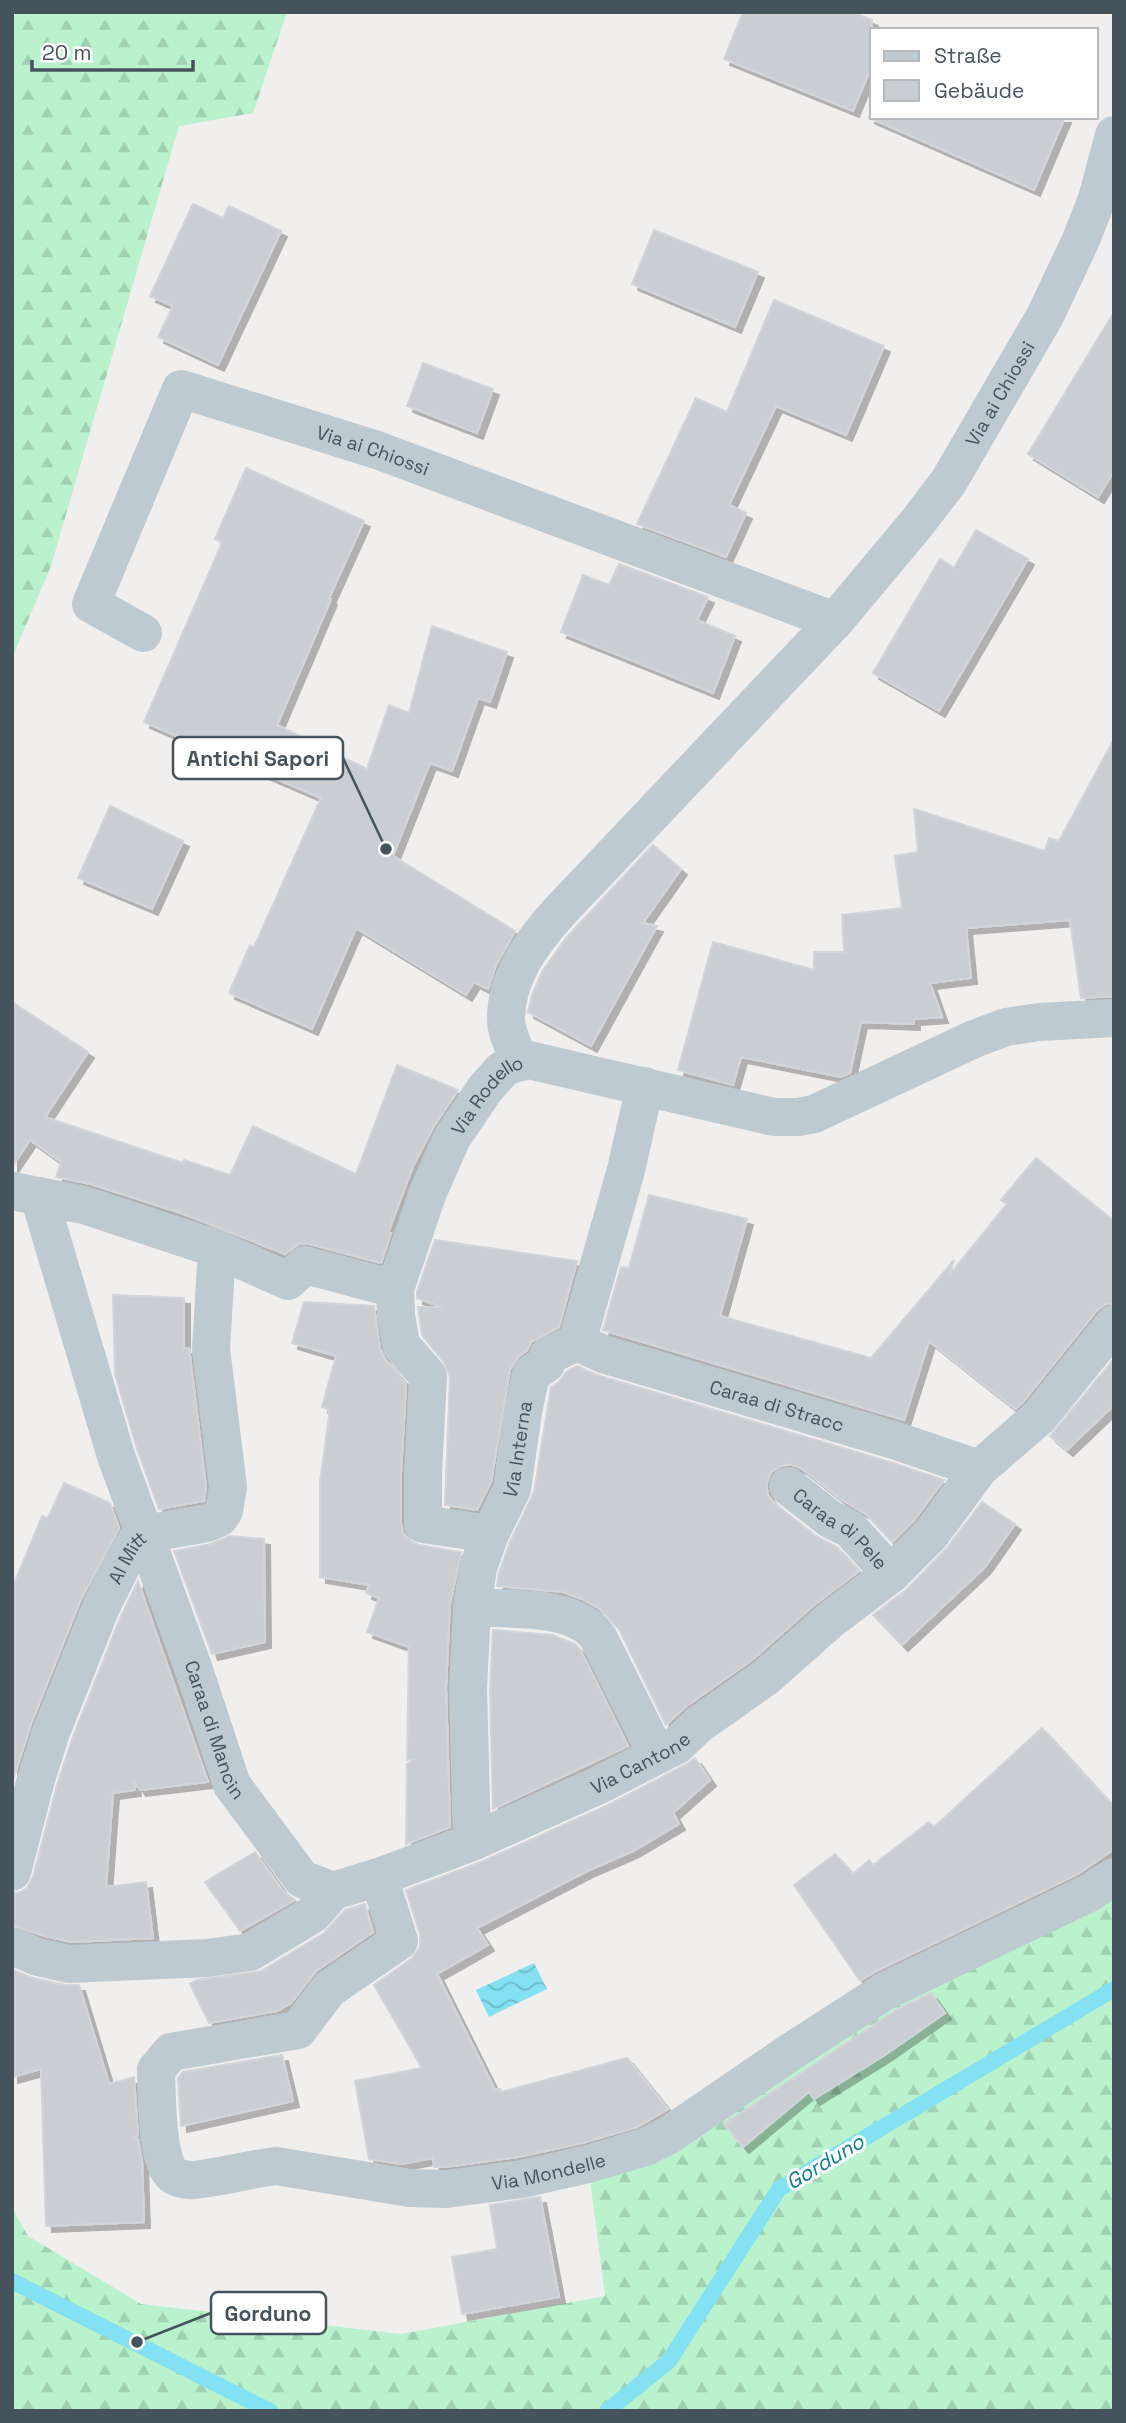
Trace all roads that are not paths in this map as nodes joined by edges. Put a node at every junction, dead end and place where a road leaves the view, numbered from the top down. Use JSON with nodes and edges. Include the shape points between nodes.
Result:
{"nodes":[{"id":1,"x":1114,"y":135,"type":"edge"},
{"id":2,"x":835,"y":621,"type":"junction"},
{"id":3,"x":143,"y":633,"type":"dead end"},
{"id":4,"x":1114,"y":1018,"type":"edge"},
{"id":5,"x":519,"y":1062,"type":"junction"},
{"id":6,"x":645,"y":1086,"type":"junction"},
{"id":7,"x":26,"y":1194,"type":"edge"},
{"id":8,"x":217,"y":1249,"type":"junction"},
{"id":9,"x":395,"y":1289,"type":"junction"},
{"id":10,"x":1114,"y":1324,"type":"edge"},
{"id":11,"x":577,"y":1342,"type":"junction"},
{"id":12,"x":979,"y":1469,"type":"junction"},
{"id":13,"x":788,"y":1486,"type":"dead end"},
{"id":14,"x":145,"y":1534,"type":"junction"},
{"id":15,"x":490,"y":1534,"type":"junction"},
{"id":16,"x":891,"y":1574,"type":"junction"},
{"id":17,"x":472,"y":1607,"type":"junction"},
{"id":18,"x":657,"y":1755,"type":"junction"},
{"id":19,"x":472,"y":1842,"type":"junction"},
{"id":20,"x":12,"y":1872,"type":"edge"},
{"id":21,"x":380,"y":1877,"type":"junction"},
{"id":22,"x":1114,"y":1877,"type":"edge"},
{"id":23,"x":332,"y":1891,"type":"junction"},
{"id":24,"x":25,"y":1952,"type":"edge"}],
"edges":[{"from":1,"to":2,"type":"street","name":"Via ai Chiossi","via":[[1088,220],[1045,316],[948,481]]},
{"from":2,"to":3,"type":"street","name":"Via ai Chiossi","via":[[377,450],[181,389],[91,604]]},
{"from":2,"to":5,"type":"street","name":"Via ai Chiossi","via":[[537,936],[512,983],[506,1021]]},
{"from":4,"to":6,"type":"street","name":"Via Rodello","via":[[1006,1027],[814,1114],[798,1117],[774,1117]]},
{"from":5,"to":6,"type":"street","name":"Via Rodello","via":[[536,1061]]},
{"from":5,"to":9,"type":"street","name":"Via Rodello","via":[[502,1070],[452,1138]]},
{"from":6,"to":11,"type":"street"},
{"from":7,"to":8,"type":"street","via":[[84,1205]]},
{"from":7,"to":14,"type":"street","name":"Caraa di Mancin"},
{"from":8,"to":9,"type":"street","via":[[288,1281],[305,1265]]},
{"from":8,"to":14,"type":"street","name":"Al Mitt","via":[[211,1349],[228,1487],[224,1511],[207,1523]]},
{"from":9,"to":15,"type":"street","via":[[401,1345],[428,1376],[423,1524]]},
{"from":10,"to":12,"type":"street","name":"Via Cantone","via":[[1039,1417]]},
{"from":11,"to":12,"type":"street","name":"Caraa di Stracc","via":[[603,1354]]},
{"from":11,"to":15,"type":"street","name":"Via Interna","via":[[548,1356],[546,1364],[531,1374],[512,1489]]},
{"from":12,"to":16,"type":"street","name":"Via Cantone","via":[[931,1534]]},
{"from":13,"to":16,"type":"street","name":"Caraa di Pele","via":[[850,1529]]},
{"from":14,"to":20,"type":"street","name":"Al Mitt","via":[[123,1563],[79,1659],[36,1779]]},
{"from":14,"to":23,"type":"street","name":"Caraa di Mancin","via":[[232,1786],[302,1879]]},
{"from":15,"to":17,"type":"street","name":"Via Interna","via":[[478,1568]]},
{"from":16,"to":18,"type":"street","name":"Via Cantone","via":[[766,1677],[677,1745]]},
{"from":17,"to":18,"type":"street","via":[[548,1612],[585,1623],[599,1639]]},
{"from":17,"to":19,"type":"street","name":"Via Interna","via":[[468,1689]]},
{"from":18,"to":19,"type":"street","name":"Via Cantone"},
{"from":19,"to":21,"type":"street","name":"Via Cantone"},
{"from":21,"to":22,"type":"street","name":"Via Mondelle","via":[[399,1941],[330,1989],[298,2030],[171,2052],[156,2070],[164,2159],[173,2175],[199,2180],[276,2166],[410,2188],[446,2189],[522,2179],[634,2150],[669,2135],[886,1991]]},
{"from":21,"to":23,"type":"street","name":"Via Cantone"},
{"from":23,"to":24,"type":"street","via":[[313,1914],[250,1952],[69,1964]]}]}
